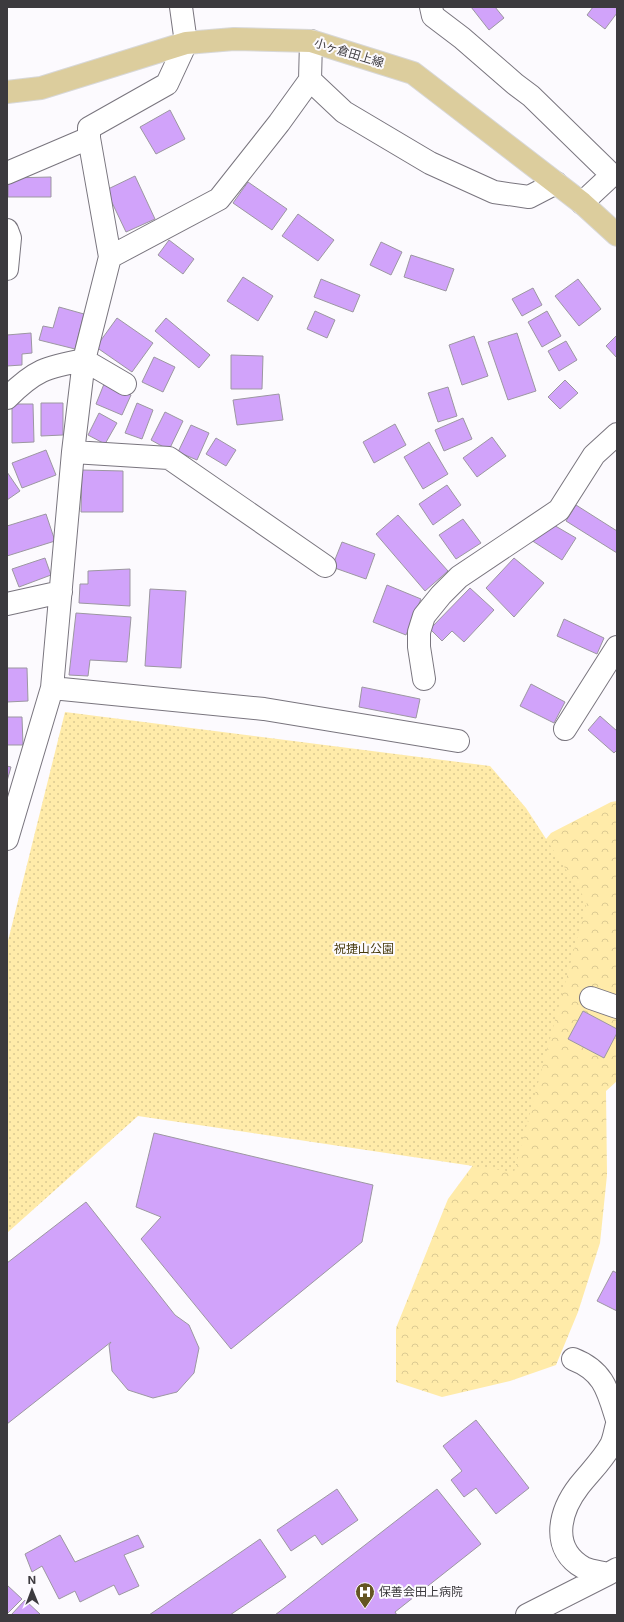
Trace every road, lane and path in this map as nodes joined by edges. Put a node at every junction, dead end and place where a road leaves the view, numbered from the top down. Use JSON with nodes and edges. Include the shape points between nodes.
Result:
{"nodes":[{"id":1,"x":181,"y":7,"type":"edge"},
{"id":2,"x":431,"y":7,"type":"edge"},
{"id":3,"x":311,"y":41,"type":"junction"},
{"id":4,"x":186,"y":43,"type":"junction"},
{"id":5,"x":310,"y":80,"type":"junction"},
{"id":6,"x":7,"y":92,"type":"edge"},
{"id":7,"x":89,"y":138,"type":"junction"},
{"id":8,"x":7,"y":173,"type":"edge"},
{"id":9,"x":556,"y":183,"type":"junction"},
{"id":10,"x":582,"y":203,"type":"junction"},
{"id":11,"x":7,"y":230,"type":"edge"},
{"id":12,"x":617,"y":235,"type":"edge"},
{"id":13,"x":110,"y":257,"type":"junction"},
{"id":14,"x":7,"y":269,"type":"edge"},
{"id":15,"x":84,"y":360,"type":"junction"},
{"id":16,"x":125,"y":384,"type":"dead end"},
{"id":17,"x":7,"y":398,"type":"edge"},
{"id":18,"x":617,"y":434,"type":"edge"},
{"id":19,"x":73,"y":452,"type":"junction"},
{"id":20,"x":324,"y":566,"type":"dead end"},
{"id":21,"x":61,"y":592,"type":"junction"},
{"id":22,"x":7,"y":604,"type":"edge"},
{"id":23,"x":617,"y":647,"type":"edge"},
{"id":24,"x":424,"y":679,"type":"dead end"},
{"id":25,"x":52,"y":688,"type":"junction"},
{"id":26,"x":565,"y":729,"type":"dead end"},
{"id":27,"x":458,"y":741,"type":"dead end"},
{"id":28,"x":7,"y":839,"type":"edge"},
{"id":29,"x":591,"y":998,"type":"dead end"},
{"id":30,"x":617,"y":1007,"type":"edge"},
{"id":31,"x":573,"y":1359,"type":"dead end"},
{"id":32,"x":617,"y":1420,"type":"edge"},
{"id":33,"x":617,"y":1424,"type":"edge"},
{"id":34,"x":612,"y":1571,"type":"edge"},
{"id":35,"x":527,"y":1615,"type":"edge"}],
"edges":[{"from":1,"to":4,"type":"street"},
{"from":2,"to":10,"type":"street","via":[[433,16],[531,96],[612,175]]},
{"from":3,"to":4,"type":"main road","name":"小ヶ倉田上線","via":[[234,40]]},
{"from":3,"to":5,"type":"street"},
{"from":3,"to":9,"type":"main road","name":"小ヶ倉田上線","via":[[413,73]]},
{"from":4,"to":6,"type":"main road","name":"小ヶ倉田上線","via":[[41,88]]},
{"from":4,"to":7,"type":"street","via":[[167,84],[89,128]]},
{"from":5,"to":9,"type":"street","via":[[344,112],[430,163],[494,192],[529,197]]},
{"from":5,"to":13,"type":"street","via":[[219,199]]},
{"from":7,"to":8,"type":"street"},
{"from":7,"to":13,"type":"street"},
{"from":9,"to":10,"type":"main road","name":"小ヶ倉田上線"},
{"from":10,"to":12,"type":"main road","name":"小ヶ倉田上線"},
{"from":11,"to":14,"type":"street","via":[[10,238]]},
{"from":13,"to":15,"type":"street"},
{"from":15,"to":16,"type":"street"},
{"from":15,"to":17,"type":"street","via":[[52,366],[33,374]]},
{"from":15,"to":19,"type":"street"},
{"from":18,"to":24,"type":"street","via":[[594,455],[559,510],[459,577],[441,594],[424,616],[419,632]]},
{"from":19,"to":20,"type":"street","via":[[169,458]]},
{"from":19,"to":21,"type":"street"},
{"from":21,"to":22,"type":"street"},
{"from":21,"to":25,"type":"street"},
{"from":23,"to":26,"type":"street"},
{"from":25,"to":27,"type":"street","via":[[264,709]]},
{"from":25,"to":28,"type":"street"},
{"from":29,"to":30,"type":"street"},
{"from":31,"to":32,"type":"street","via":[[587,1364],[599,1376]]},
{"from":33,"to":34,"type":"street","via":[[612,1444],[578,1487],[566,1508],[560,1529],[564,1549],[573,1560],[585,1568]]},
{"from":34,"to":35,"type":"street"}]}
